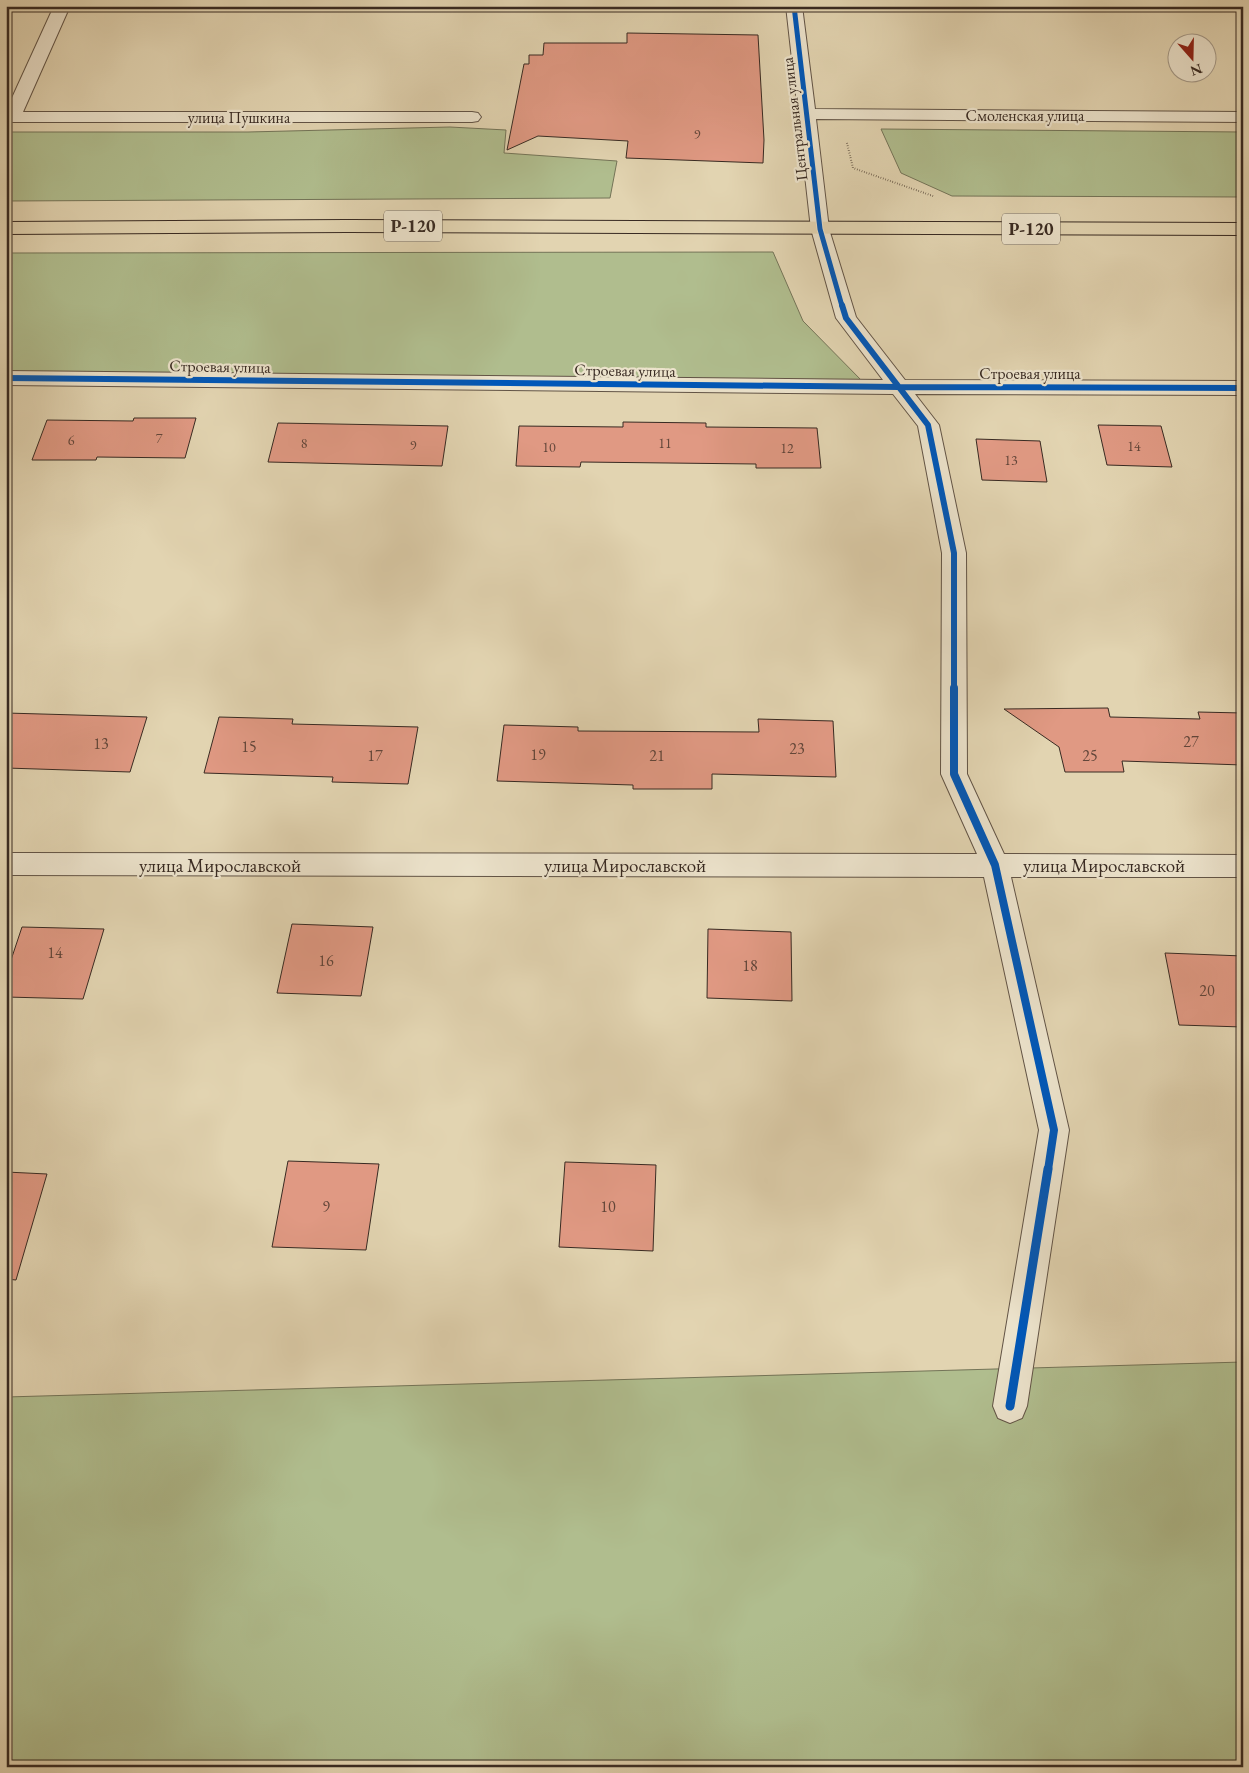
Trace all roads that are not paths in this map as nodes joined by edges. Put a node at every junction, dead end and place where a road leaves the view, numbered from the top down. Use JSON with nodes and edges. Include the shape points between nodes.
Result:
{"nodes":[{"id":1,"x":62,"y":6,"type":"edge"},
{"id":2,"x":794,"y":6,"type":"edge"},
{"id":3,"x":808,"y":114,"type":"junction"},
{"id":4,"x":9,"y":117,"type":"edge"},
{"id":5,"x":472,"y":117,"type":"dead end"},
{"id":6,"x":1243,"y":117,"type":"edge"},
{"id":7,"x":6,"y":228,"type":"edge"},
{"id":8,"x":820,"y":229,"type":"junction"},
{"id":9,"x":1243,"y":229,"type":"edge"},
{"id":10,"x":6,"y":378,"type":"edge"},
{"id":11,"x":899,"y":387,"type":"junction"},
{"id":12,"x":1243,"y":388,"type":"edge"},
{"id":13,"x":6,"y":864,"type":"edge"},
{"id":14,"x":994,"y":865,"type":"junction"},
{"id":15,"x":1243,"y":866,"type":"edge"},
{"id":16,"x":1010,"y":1406,"type":"dead end"}],
"edges":[{"from":1,"to":4,"type":"street"},
{"from":2,"to":3,"type":"street","name":"Центральная улица"},
{"from":3,"to":6,"type":"street","name":"Смоленская улица"},
{"from":3,"to":8,"type":"street","name":"Центральная улица"},
{"from":4,"to":5,"type":"street","name":"улица Пушкина"},
{"from":7,"to":8,"type":"main road","number":"Р-120"},
{"from":8,"to":9,"type":"main road","number":"Р-120"},
{"from":8,"to":11,"type":"street","name":"Центральная улица","via":[[846,318]]},
{"from":10,"to":11,"type":"street","name":"Строевая улица"},
{"from":11,"to":12,"type":"street","name":"Строевая улица"},
{"from":11,"to":14,"type":"street","name":"Центральная улица","via":[[928,425],[954,553],[954,774]]},
{"from":13,"to":14,"type":"street","name":"улица Мирославской"},
{"from":14,"to":15,"type":"street","name":"улица Мирославской"},
{"from":14,"to":16,"type":"street","name":"Центральная улица","via":[[1054,1130]]}]}
